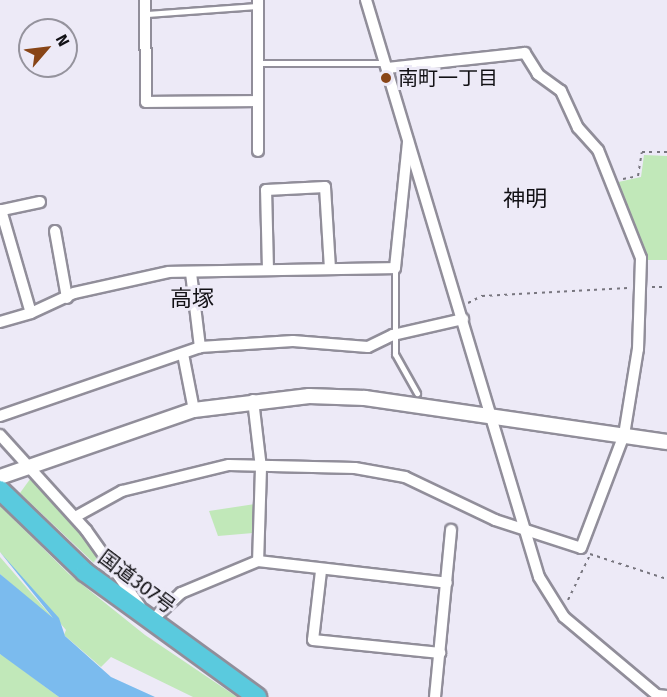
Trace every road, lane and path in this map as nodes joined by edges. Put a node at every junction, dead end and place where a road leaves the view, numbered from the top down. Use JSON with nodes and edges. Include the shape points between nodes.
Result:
{"nodes":[{"id":1,"x":145,"y":0,"type":"edge"},
{"id":2,"x":366,"y":0,"type":"edge"},
{"id":3,"x":258,"y":3,"type":"edge"},
{"id":4,"x":145,"y":14,"type":"junction"},
{"id":5,"x":258,"y":63,"type":"junction"},
{"id":6,"x":388,"y":66,"type":"junction"},
{"id":7,"x":258,"y":101,"type":"junction"},
{"id":8,"x":408,"y":135,"type":"junction"},
{"id":9,"x":258,"y":151,"type":"dead end"},
{"id":10,"x":667,"y":152,"type":"edge"},
{"id":11,"x":608,"y":181,"type":"junction"},
{"id":12,"x":40,"y":202,"type":"dead end"},
{"id":13,"x":0,"y":210,"type":"edge"},
{"id":14,"x":55,"y":231,"type":"dead end"},
{"id":15,"x":330,"y":268,"type":"junction"},
{"id":16,"x":395,"y":268,"type":"junction"},
{"id":17,"x":268,"y":270,"type":"junction"},
{"id":18,"x":191,"y":273,"type":"junction"},
{"id":19,"x":640,"y":287,"type":"junction"},
{"id":20,"x":667,"y":287,"type":"edge"},
{"id":21,"x":67,"y":298,"type":"junction"},
{"id":22,"x":31,"y":313,"type":"junction"},
{"id":23,"x":462,"y":313,"type":"junction"},
{"id":24,"x":0,"y":322,"type":"edge"},
{"id":25,"x":393,"y":335,"type":"junction"},
{"id":26,"x":200,"y":347,"type":"junction"},
{"id":27,"x":183,"y":354,"type":"junction"},
{"id":28,"x":417,"y":393,"type":"dead end"},
{"id":29,"x":253,"y":400,"type":"junction"},
{"id":30,"x":194,"y":410,"type":"junction"},
{"id":31,"x":491,"y":415,"type":"junction"},
{"id":32,"x":0,"y":416,"type":"edge"},
{"id":33,"x":0,"y":435,"type":"edge"},
{"id":34,"x":624,"y":435,"type":"junction"},
{"id":35,"x":667,"y":442,"type":"edge"},
{"id":36,"x":26,"y":464,"type":"junction"},
{"id":37,"x":261,"y":468,"type":"junction"},
{"id":38,"x":0,"y":477,"type":"edge"},
{"id":39,"x":0,"y":490,"type":"edge"},
{"id":40,"x":75,"y":517,"type":"junction"},
{"id":41,"x":523,"y":526,"type":"junction"},
{"id":42,"x":451,"y":530,"type":"dead end"},
{"id":43,"x":585,"y":551,"type":"junction"},
{"id":44,"x":258,"y":561,"type":"junction"},
{"id":45,"x":321,"y":571,"type":"junction"},
{"id":46,"x":667,"y":579,"type":"edge"},
{"id":47,"x":447,"y":584,"type":"junction"},
{"id":48,"x":562,"y":614,"type":"junction"},
{"id":49,"x":153,"y":623,"type":"junction"},
{"id":50,"x":440,"y":653,"type":"junction"},
{"id":51,"x":667,"y":696,"type":"edge"},
{"id":52,"x":257,"y":697,"type":"edge"},
{"id":53,"x":435,"y":697,"type":"edge"}],
"edges":[{"from":1,"to":4,"type":"street"},
{"from":2,"to":6,"type":"street"},
{"from":3,"to":4,"type":"lane"},
{"from":3,"to":5,"type":"street"},
{"from":4,"to":7,"type":"street","via":[[146,102]]},
{"from":5,"to":6,"type":"lane"},
{"from":5,"to":7,"type":"street"},
{"from":6,"to":8,"type":"street"},
{"from":6,"to":11,"type":"street","via":[[525,53],[538,74],[561,91],[578,128],[598,150]]},
{"from":7,"to":9,"type":"street"},
{"from":8,"to":16,"type":"street"},
{"from":8,"to":23,"type":"street"},
{"from":10,"to":11,"type":"path","via":[[642,152],[638,176]]},
{"from":11,"to":19,"type":"street","via":[[641,258]]},
{"from":12,"to":13,"type":"street"},
{"from":13,"to":22,"type":"street"},
{"from":14,"to":21,"type":"street"},
{"from":15,"to":16,"type":"street"},
{"from":15,"to":17,"type":"street"},
{"from":15,"to":17,"type":"street","via":[[325,188],[266,190]]},
{"from":16,"to":25,"type":"lane"},
{"from":17,"to":18,"type":"street"},
{"from":18,"to":21,"type":"street","via":[[169,272]]},
{"from":18,"to":26,"type":"street"},
{"from":19,"to":20,"type":"path"},
{"from":19,"to":23,"type":"path","via":[[482,296]]},
{"from":19,"to":34,"type":"street","via":[[636,387]]},
{"from":21,"to":22,"type":"street"},
{"from":22,"to":24,"type":"street"},
{"from":23,"to":25,"type":"street"},
{"from":23,"to":31,"type":"street"},
{"from":25,"to":26,"type":"street","via":[[368,347],[294,341]]},
{"from":25,"to":28,"type":"lane","via":[[395,354]]},
{"from":26,"to":27,"type":"street"},
{"from":27,"to":30,"type":"street"},
{"from":27,"to":32,"type":"street"},
{"from":29,"to":30,"type":"street"},
{"from":29,"to":31,"type":"street","via":[[366,398]]},
{"from":29,"to":37,"type":"street"},
{"from":30,"to":36,"type":"street"},
{"from":31,"to":34,"type":"street"},
{"from":31,"to":41,"type":"street"},
{"from":33,"to":36,"type":"street"},
{"from":34,"to":35,"type":"street"},
{"from":34,"to":43,"type":"street"},
{"from":36,"to":38,"type":"street"},
{"from":36,"to":40,"type":"street"},
{"from":37,"to":40,"type":"street","via":[[229,465],[147,484]]},
{"from":37,"to":41,"type":"street","via":[[355,468],[405,477],[495,520]]},
{"from":37,"to":44,"type":"street"},
{"from":39,"to":49,"type":"highway","name":"国道307号","via":[[85,572]]},
{"from":40,"to":49,"type":"street"},
{"from":41,"to":43,"type":"street"},
{"from":41,"to":48,"type":"street","via":[[539,577]]},
{"from":42,"to":47,"type":"street"},
{"from":43,"to":46,"type":"path"},
{"from":43,"to":48,"type":"path"},
{"from":44,"to":45,"type":"street"},
{"from":44,"to":49,"type":"street","via":[[182,593]]},
{"from":45,"to":47,"type":"street"},
{"from":45,"to":50,"type":"street","via":[[313,640]]},
{"from":47,"to":50,"type":"street"},
{"from":48,"to":51,"type":"street","via":[[657,695]]},
{"from":49,"to":52,"type":"highway","name":"国道307号"},
{"from":50,"to":53,"type":"street"}]}
